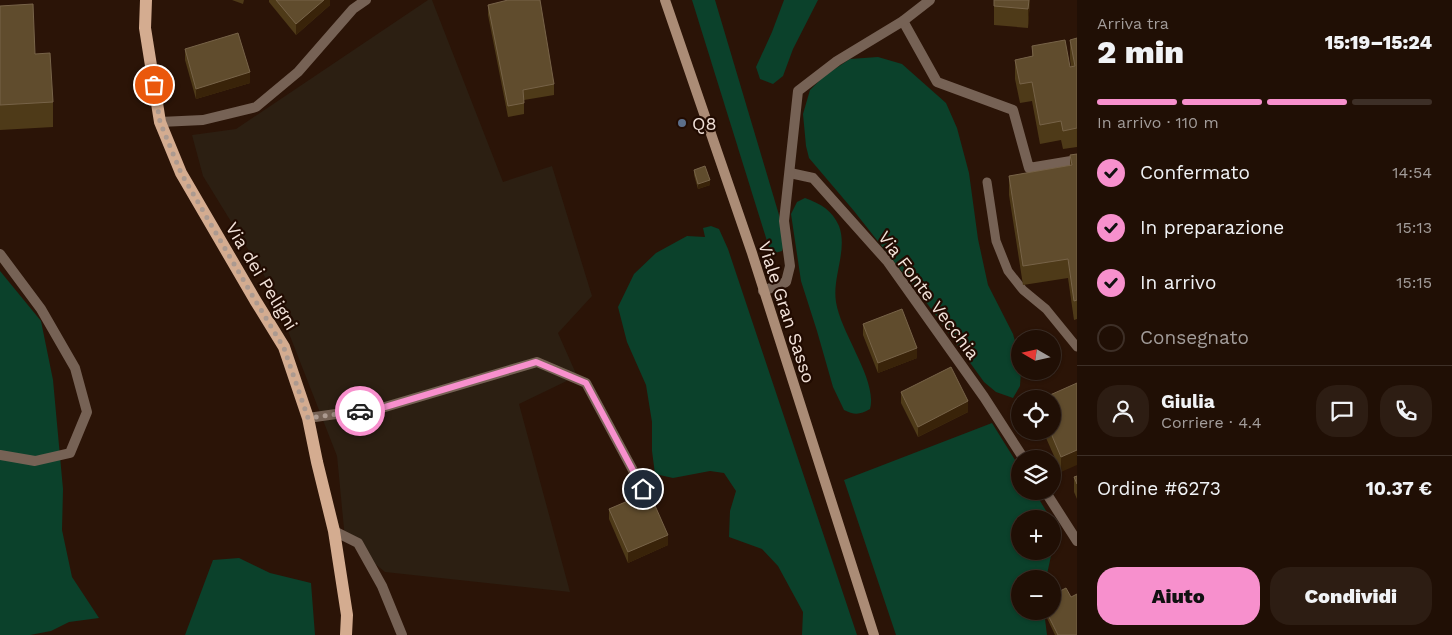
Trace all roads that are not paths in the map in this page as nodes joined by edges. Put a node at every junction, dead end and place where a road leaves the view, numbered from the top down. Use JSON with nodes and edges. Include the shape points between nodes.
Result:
{"nodes":[{"id":1,"x":146,"y":0,"type":"edge"},
{"id":2,"x":366,"y":0,"type":"edge"},
{"id":3,"x":665,"y":0,"type":"edge"},
{"id":4,"x":930,"y":0,"type":"edge"},
{"id":5,"x":903,"y":21,"type":"junction"},
{"id":6,"x":160,"y":122,"type":"junction"},
{"id":7,"x":1077,"y":160,"type":"edge"},
{"id":8,"x":790,"y":173,"type":"junction"},
{"id":9,"x":987,"y":182,"type":"dead end"},
{"id":10,"x":0,"y":254,"type":"edge"},
{"id":11,"x":763,"y":291,"type":"junction"},
{"id":12,"x":1077,"y":347,"type":"edge"},
{"id":13,"x":308,"y":418,"type":"junction"},
{"id":14,"x":1018,"y":450,"type":"edge"},
{"id":15,"x":0,"y":455,"type":"edge"},
{"id":16,"x":643,"y":489,"type":"dead end"},
{"id":17,"x":1051,"y":500,"type":"edge"},
{"id":18,"x":334,"y":531,"type":"junction"},
{"id":19,"x":1077,"y":541,"type":"edge"},
{"id":20,"x":346,"y":635,"type":"edge"},
{"id":21,"x":402,"y":635,"type":"edge"},
{"id":22,"x":874,"y":635,"type":"edge"}],
"edges":[{"from":1,"to":6,"type":"main road","name":"Via dei Peligni","via":[[145,28]]},
{"from":2,"to":6,"type":"street","via":[[353,9],[298,72],[256,107],[203,120]]},
{"from":3,"to":11,"type":"main road","name":"Viale Gran Sasso"},
{"from":4,"to":5,"type":"street"},
{"from":5,"to":7,"type":"street","via":[[937,82],[1013,110],[1029,168]]},
{"from":5,"to":8,"type":"street","via":[[837,61],[798,91]]},
{"from":6,"to":13,"type":"main road","name":"Via dei Peligni","via":[[181,173],[284,348]]},
{"from":8,"to":11,"type":"street","via":[[784,221],[790,266],[786,282]]},
{"from":8,"to":14,"type":"street","name":"Via Fonte Vecchia","via":[[813,178],[888,262]]},
{"from":9,"to":12,"type":"lane","via":[[996,241],[1008,271],[1023,290],[1046,309]]},
{"from":10,"to":15,"type":"street","via":[[41,309],[75,368],[87,412],[70,453],[35,461]]},
{"from":11,"to":22,"type":"main road","name":"Viale Gran Sasso"},
{"from":13,"to":16,"type":"street","via":[[385,407],[536,362],[586,383]]},
{"from":13,"to":18,"type":"main road","name":"Via dei Peligni"},
{"from":17,"to":19,"type":"street"},
{"from":18,"to":20,"type":"main road","name":"Via dei Peligni","via":[[347,615]]},
{"from":18,"to":21,"type":"street","via":[[358,543],[382,586]]}]}
